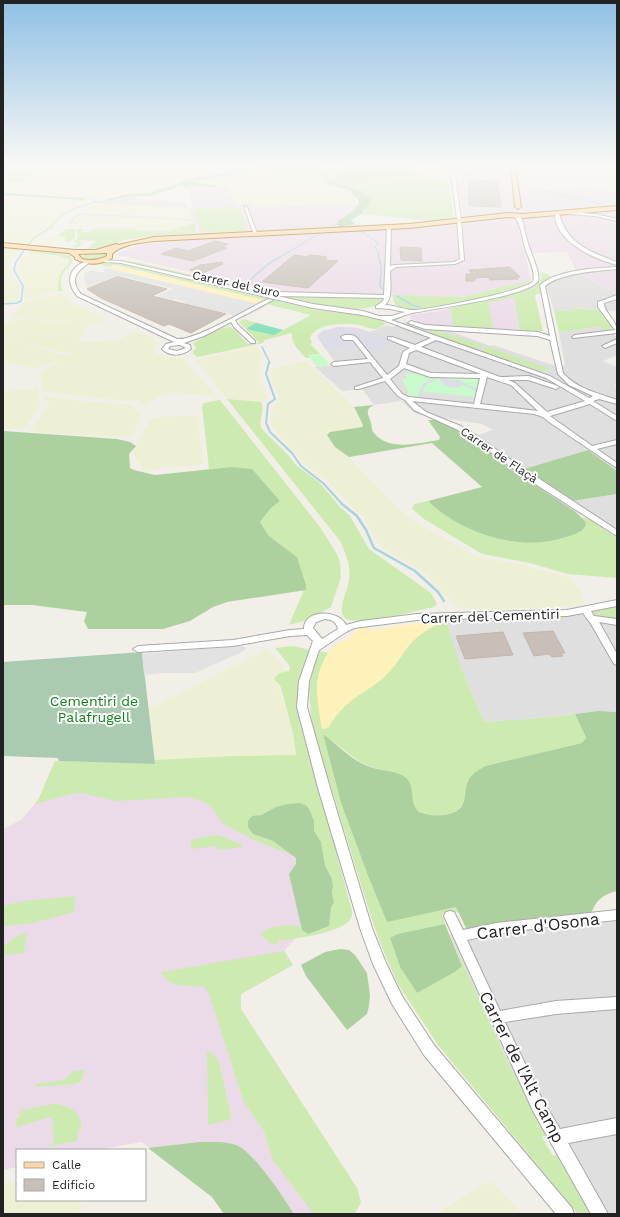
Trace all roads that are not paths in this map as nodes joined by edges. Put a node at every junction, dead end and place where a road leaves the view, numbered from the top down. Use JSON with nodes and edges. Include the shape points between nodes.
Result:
{"nodes":[{"id":1,"x":251,"y":223,"type":"edge"},
{"id":2,"x":431,"y":223,"type":"edge"},
{"id":3,"x":460,"y":223,"type":"edge"},
{"id":4,"x":521,"y":223,"type":"edge"},
{"id":5,"x":559,"y":223,"type":"edge"},
{"id":6,"x":388,"y":227,"type":"junction"},
{"id":7,"x":309,"y":231,"type":"junction"},
{"id":8,"x":255,"y":232,"type":"junction"},
{"id":9,"x":3,"y":245,"type":"edge"},
{"id":10,"x":68,"y":251,"type":"junction"},
{"id":11,"x":98,"y":251,"type":"junction"},
{"id":12,"x":90,"y":252,"type":"junction"},
{"id":13,"x":110,"y":256,"type":"junction"},
{"id":14,"x":78,"y":258,"type":"junction"},
{"id":15,"x":102,"y":260,"type":"junction"},
{"id":16,"x":388,"y":261,"type":"junction"},
{"id":17,"x":88,"y":262,"type":"junction"},
{"id":18,"x":121,"y":262,"type":"junction"},
{"id":19,"x":615,"y":264,"type":"edge"},
{"id":20,"x":399,"y":266,"type":"junction"},
{"id":21,"x":534,"y":268,"type":"junction"},
{"id":22,"x":388,"y":271,"type":"junction"},
{"id":23,"x":542,"y":271,"type":"dead end"},
{"id":24,"x":573,"y":273,"type":"junction"},
{"id":25,"x":208,"y":282,"type":"junction"},
{"id":26,"x":387,"y":297,"type":"junction"},
{"id":27,"x":617,"y":297,"type":"edge"},
{"id":28,"x":270,"y":300,"type":"junction"},
{"id":29,"x":380,"y":307,"type":"junction"},
{"id":30,"x":327,"y":309,"type":"junction"},
{"id":31,"x":372,"y":312,"type":"junction"},
{"id":32,"x":399,"y":312,"type":"junction"},
{"id":33,"x":384,"y":318,"type":"junction"},
{"id":34,"x":235,"y":324,"type":"junction"},
{"id":35,"x":217,"y":327,"type":"junction"},
{"id":36,"x":429,"y":328,"type":"junction"},
{"id":37,"x":617,"y":330,"type":"edge"},
{"id":38,"x":425,"y":334,"type":"junction"},
{"id":39,"x":575,"y":337,"type":"dead end"},
{"id":40,"x":354,"y":338,"type":"dead end"},
{"id":41,"x":390,"y":338,"type":"dead end"},
{"id":42,"x":436,"y":338,"type":"junction"},
{"id":43,"x":552,"y":338,"type":"junction"},
{"id":44,"x":190,"y":340,"type":"junction"},
{"id":45,"x":617,"y":341,"type":"edge"},
{"id":46,"x":252,"y":342,"type":"dead end"},
{"id":47,"x":174,"y":343,"type":"junction"},
{"id":48,"x":606,"y":346,"type":"dead end"},
{"id":49,"x":189,"y":347,"type":"junction"},
{"id":50,"x":416,"y":347,"type":"junction"},
{"id":51,"x":372,"y":360,"type":"junction"},
{"id":52,"x":334,"y":364,"type":"dead end"},
{"id":53,"x":402,"y":365,"type":"junction"},
{"id":54,"x":559,"y":367,"type":"junction"},
{"id":55,"x":531,"y":371,"type":"junction"},
{"id":56,"x":487,"y":375,"type":"junction"},
{"id":57,"x":387,"y":378,"type":"junction"},
{"id":58,"x":499,"y":378,"type":"junction"},
{"id":59,"x":357,"y":388,"type":"dead end"},
{"id":60,"x":574,"y":391,"type":"junction"},
{"id":61,"x":407,"y":399,"type":"junction"},
{"id":62,"x":608,"y":399,"type":"junction"},
{"id":63,"x":590,"y":402,"type":"junction"},
{"id":64,"x":617,"y":402,"type":"edge"},
{"id":65,"x":476,"y":407,"type":"junction"},
{"id":66,"x":545,"y":415,"type":"junction"},
{"id":67,"x":617,"y":419,"type":"edge"},
{"id":68,"x":617,"y":442,"type":"edge"},
{"id":69,"x":591,"y":448,"type":"junction"},
{"id":70,"x":617,"y":466,"type":"edge"},
{"id":71,"x":617,"y":534,"type":"edge"},
{"id":72,"x":617,"y":603,"type":"edge"},
{"id":73,"x":586,"y":610,"type":"junction"},
{"id":74,"x":567,"y":613,"type":"junction"},
{"id":75,"x":592,"y":619,"type":"junction"},
{"id":76,"x":617,"y":622,"type":"edge"},
{"id":77,"x":342,"y":626,"type":"junction"},
{"id":78,"x":312,"y":635,"type":"junction"},
{"id":79,"x":138,"y":649,"type":"dead end"},
{"id":80,"x":617,"y":662,"type":"edge"},
{"id":81,"x":617,"y":915,"type":"edge"},
{"id":82,"x":450,"y":916,"type":"dead end"},
{"id":83,"x":459,"y":936,"type":"junction"},
{"id":84,"x":617,"y":1003,"type":"edge"},
{"id":85,"x":496,"y":1018,"type":"junction"},
{"id":86,"x":617,"y":1126,"type":"edge"},
{"id":87,"x":556,"y":1137,"type":"junction"},
{"id":88,"x":566,"y":1214,"type":"edge"},
{"id":89,"x":600,"y":1214,"type":"edge"}],
"edges":[{"from":1,"to":8,"type":"street"},
{"from":2,"to":6,"type":"main road"},
{"from":3,"to":20,"type":"street","via":[[461,261]]},
{"from":4,"to":21,"type":"street"},
{"from":5,"to":19,"type":"street","via":[[575,244]]},
{"from":6,"to":7,"type":"main road"},
{"from":6,"to":16,"type":"street"},
{"from":7,"to":8,"type":"main road"},
{"from":7,"to":13,"type":"main road","via":[[154,239],[111,251]]},
{"from":8,"to":11,"type":"main road","via":[[152,238]]},
{"from":9,"to":10,"type":"main road"},
{"from":10,"to":12,"type":"main road"},
{"from":10,"to":14,"type":"main road"},
{"from":11,"to":12,"type":"main road"},
{"from":11,"to":13,"type":"main road"},
{"from":12,"to":14,"type":"main road"},
{"from":13,"to":15,"type":"main road"},
{"from":13,"to":18,"type":"street"},
{"from":13,"to":26,"type":"street","name":"Carrer del Suro","via":[[277,294]]},
{"from":14,"to":17,"type":"main road"},
{"from":14,"to":47,"type":"street","via":[[68,280],[69,288],[75,296]]},
{"from":15,"to":17,"type":"main road"},
{"from":15,"to":18,"type":"street"},
{"from":16,"to":20,"type":"street"},
{"from":16,"to":22,"type":"street"},
{"from":17,"to":47,"type":"street","via":[[79,266],[72,277],[72,285],[79,295]]},
{"from":18,"to":25,"type":"street"},
{"from":19,"to":24,"type":"street"},
{"from":19,"to":24,"type":"street","via":[[605,269]]},
{"from":20,"to":22,"type":"street"},
{"from":21,"to":23,"type":"street"},
{"from":21,"to":32,"type":"street","via":[[536,280],[526,288],[452,306]]},
{"from":22,"to":26,"type":"street"},
{"from":24,"to":43,"type":"street","via":[[551,276],[542,286]]},
{"from":25,"to":28,"type":"street"},
{"from":25,"to":30,"type":"street"},
{"from":26,"to":29,"type":"street","via":[[386,302]]},
{"from":26,"to":32,"type":"street","via":[[388,302]]},
{"from":27,"to":37,"type":"street","via":[[601,302],[601,307]]},
{"from":28,"to":30,"type":"street"},
{"from":28,"to":34,"type":"street"},
{"from":29,"to":31,"type":"street"},
{"from":29,"to":32,"type":"street"},
{"from":30,"to":31,"type":"street"},
{"from":31,"to":33,"type":"street"},
{"from":32,"to":33,"type":"street"},
{"from":32,"to":36,"type":"street","via":[[405,321]]},
{"from":33,"to":38,"type":"street"},
{"from":34,"to":35,"type":"street"},
{"from":34,"to":35,"type":"street"},
{"from":34,"to":46,"type":"street"},
{"from":35,"to":44,"type":"street","via":[[202,335],[192,336]]},
{"from":36,"to":38,"type":"street","via":[[421,332]]},
{"from":36,"to":43,"type":"street","via":[[538,334]]},
{"from":37,"to":39,"type":"street"},
{"from":38,"to":42,"type":"street"},
{"from":40,"to":51,"type":"street","name":"Carrer de Flaçà"},
{"from":41,"to":50,"type":"street"},
{"from":42,"to":50,"type":"street"},
{"from":42,"to":55,"type":"street"},
{"from":43,"to":54,"type":"street"},
{"from":44,"to":47,"type":"street"},
{"from":44,"to":49,"type":"street"},
{"from":45,"to":48,"type":"street"},
{"from":47,"to":49,"type":"street"},
{"from":47,"to":49,"type":"street","via":[[165,349],[182,352]]},
{"from":50,"to":53,"type":"street","via":[[406,352]]},
{"from":50,"to":56,"type":"street"},
{"from":51,"to":52,"type":"street"},
{"from":51,"to":57,"type":"street","name":"Carrer de Flaçà"},
{"from":53,"to":56,"type":"street","via":[[428,375]]},
{"from":53,"to":57,"type":"street"},
{"from":54,"to":55,"type":"street","via":[[556,371],[548,373]]},
{"from":54,"to":62,"type":"street","via":[[563,377],[571,384]]},
{"from":55,"to":60,"type":"street"},
{"from":56,"to":58,"type":"street"},
{"from":56,"to":65,"type":"street"},
{"from":57,"to":59,"type":"street"},
{"from":57,"to":61,"type":"street","name":"Carrer de Flaçà","via":[[400,395]]},
{"from":58,"to":60,"type":"street","via":[[529,378]]},
{"from":58,"to":66,"type":"street","via":[[517,387]]},
{"from":60,"to":63,"type":"street"},
{"from":61,"to":65,"type":"street"},
{"from":61,"to":71,"type":"street","name":"Carrer de Flaçà","via":[[421,412],[466,431]]},
{"from":62,"to":63,"type":"street","via":[[593,398]]},
{"from":62,"to":64,"type":"street"},
{"from":63,"to":66,"type":"street"},
{"from":63,"to":67,"type":"street"},
{"from":65,"to":66,"type":"street"},
{"from":66,"to":69,"type":"street"},
{"from":68,"to":69,"type":"street"},
{"from":69,"to":70,"type":"street"},
{"from":72,"to":73,"type":"street","name":"Carrer del Cementiri"},
{"from":73,"to":74,"type":"street","name":"Carrer del Cementiri"},
{"from":73,"to":75,"type":"street"},
{"from":74,"to":75,"type":"street"},
{"from":74,"to":77,"type":"street","name":"Carrer del Cementiri","via":[[438,616]]},
{"from":75,"to":76,"type":"street"},
{"from":75,"to":80,"type":"street"},
{"from":77,"to":78,"type":"street","name":"Carrer del Cementiri","via":[[337,636]]},
{"from":77,"to":78,"type":"street","via":[[332,617],[322,616],[312,620]]},
{"from":78,"to":79,"type":"street","via":[[290,633],[233,643]]},
{"from":78,"to":88,"type":"street","via":[[302,703],[305,721],[366,928],[380,964],[397,1000],[429,1050]]},
{"from":81,"to":83,"type":"street","name":"Carrer d'Osona","via":[[496,928]]},
{"from":82,"to":83,"type":"street","name":"Carrer de l'Alt Camp"},
{"from":83,"to":85,"type":"street","name":"Carrer de l'Alt Camp"},
{"from":84,"to":85,"type":"street","via":[[562,1007]]},
{"from":85,"to":87,"type":"street","name":"Carrer de l'Alt Camp","via":[[538,1106]]},
{"from":86,"to":87,"type":"street"},
{"from":87,"to":89,"type":"street","name":"Carrer de l'Alt Camp"}]}
